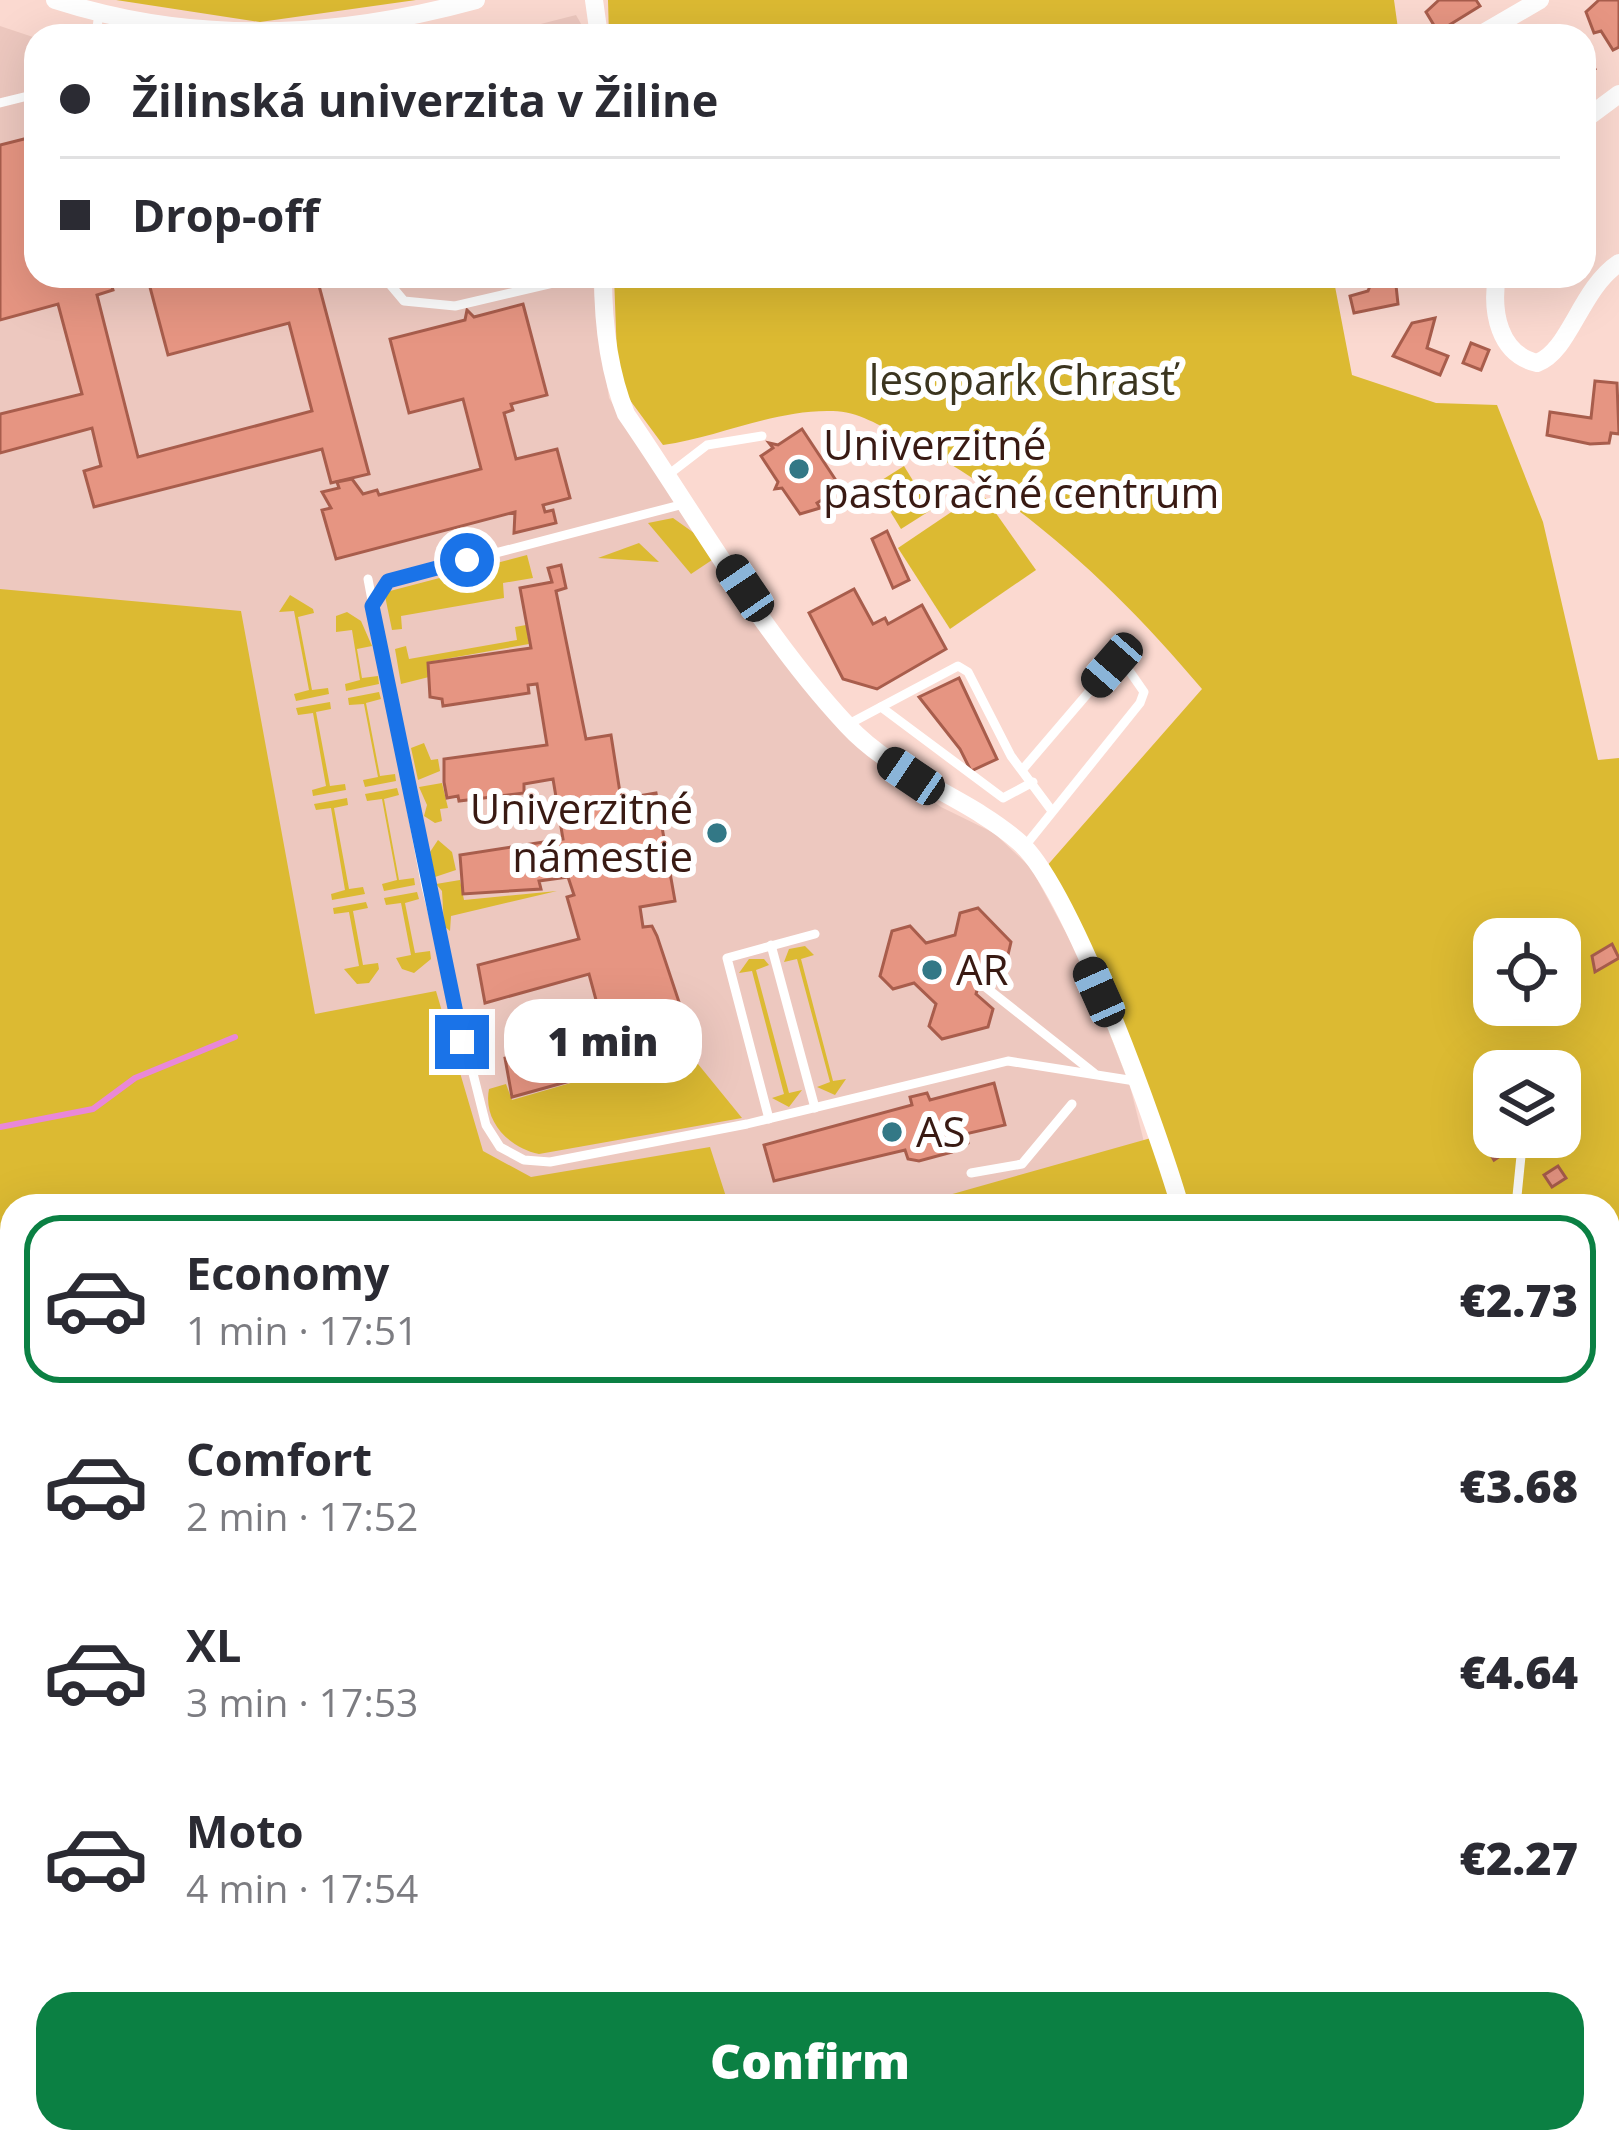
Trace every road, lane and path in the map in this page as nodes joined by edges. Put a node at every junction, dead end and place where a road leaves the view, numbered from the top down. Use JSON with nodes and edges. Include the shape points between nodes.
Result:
{"nodes":[{"id":1,"x":476,"y":0,"type":"edge"},
{"id":2,"x":1540,"y":0,"type":"edge"},
{"id":3,"x":65,"y":2,"type":"edge"},
{"id":4,"x":99,"y":12,"type":"junction"},
{"id":5,"x":98,"y":24,"type":"edge"},
{"id":6,"x":200,"y":24,"type":"edge"},
{"id":7,"x":378,"y":24,"type":"edge"},
{"id":8,"x":1499,"y":24,"type":"edge"},
{"id":9,"x":1619,"y":263,"type":"edge"},
{"id":10,"x":1596,"y":285,"type":"edge"},
{"id":11,"x":393,"y":288,"type":"edge"},
{"id":12,"x":531,"y":288,"type":"edge"},
{"id":13,"x":603,"y":288,"type":"edge"},
{"id":14,"x":1495,"y":288,"type":"edge"},
{"id":15,"x":1592,"y":288,"type":"edge"},
{"id":16,"x":763,"y":436,"type":"dead end"},
{"id":17,"x":668,"y":475,"type":"junction"},
{"id":18,"x":688,"y":503,"type":"junction"},
{"id":19,"x":368,"y":578,"type":"dead end"},
{"id":20,"x":372,"y":606,"type":"junction"},
{"id":21,"x":881,"y":707,"type":"junction"},
{"id":22,"x":847,"y":725,"type":"junction"},
{"id":23,"x":1023,"y":769,"type":"junction"},
{"id":24,"x":1033,"y":782,"type":"junction"},
{"id":25,"x":1052,"y":811,"type":"junction"},
{"id":26,"x":1025,"y":846,"type":"junction"},
{"id":27,"x":815,"y":934,"type":"dead end"},
{"id":28,"x":771,"y":945,"type":"junction"},
{"id":29,"x":980,"y":982,"type":"dead end"},
{"id":30,"x":1098,"y":1076,"type":"junction"},
{"id":31,"x":1138,"y":1081,"type":"junction"},
{"id":32,"x":1072,"y":1104,"type":"dead end"},
{"id":33,"x":815,"y":1108,"type":"junction"},
{"id":34,"x":770,"y":1119,"type":"junction"},
{"id":35,"x":1521,"y":1158,"type":"edge"},
{"id":36,"x":971,"y":1173,"type":"dead end"},
{"id":37,"x":1176,"y":1194,"type":"edge"},
{"id":38,"x":1517,"y":1194,"type":"edge"}],
"edges":[{"from":1,"to":7,"type":"street"},
{"from":2,"to":8,"type":"street"},
{"from":3,"to":4,"type":"street"},
{"from":4,"to":5,"type":"lane"},
{"from":4,"to":6,"type":"street"},
{"from":9,"to":10,"type":"street"},
{"from":11,"to":12,"type":"lane","via":[[404,301],[454,306]]},
{"from":13,"to":17,"type":"street","via":[[615,388]]},
{"from":14,"to":15,"type":"street","via":[[1503,338],[1518,358],[1537,363],[1559,349]]},
{"from":16,"to":17,"type":"lane","via":[[707,445]]},
{"from":17,"to":18,"type":"street"},
{"from":18,"to":20,"type":"lane","via":[[388,581]]},
{"from":18,"to":22,"type":"street"},
{"from":19,"to":20,"type":"lane"},
{"from":20,"to":34,"type":"lane","via":[[452,1003],[486,1125],[500,1147],[550,1162]]},
{"from":21,"to":22,"type":"lane"},
{"from":21,"to":23,"type":"lane","via":[[958,667]]},
{"from":21,"to":24,"type":"lane","via":[[1003,798]]},
{"from":22,"to":26,"type":"street","via":[[886,759]]},
{"from":23,"to":24,"type":"lane"},
{"from":23,"to":25,"type":"lane","via":[[1112,665],[1138,679],[1140,703]]},
{"from":24,"to":25,"type":"lane"},
{"from":25,"to":26,"type":"lane"},
{"from":26,"to":31,"type":"street"},
{"from":27,"to":28,"type":"lane"},
{"from":28,"to":33,"type":"lane"},
{"from":28,"to":34,"type":"lane","via":[[727,958]]},
{"from":29,"to":30,"type":"lane"},
{"from":30,"to":31,"type":"lane"},
{"from":30,"to":33,"type":"lane","via":[[1008,1061]]},
{"from":31,"to":37,"type":"street"},
{"from":32,"to":36,"type":"lane","via":[[1022,1164]]},
{"from":33,"to":34,"type":"lane"},
{"from":35,"to":38,"type":"lane"}]}
